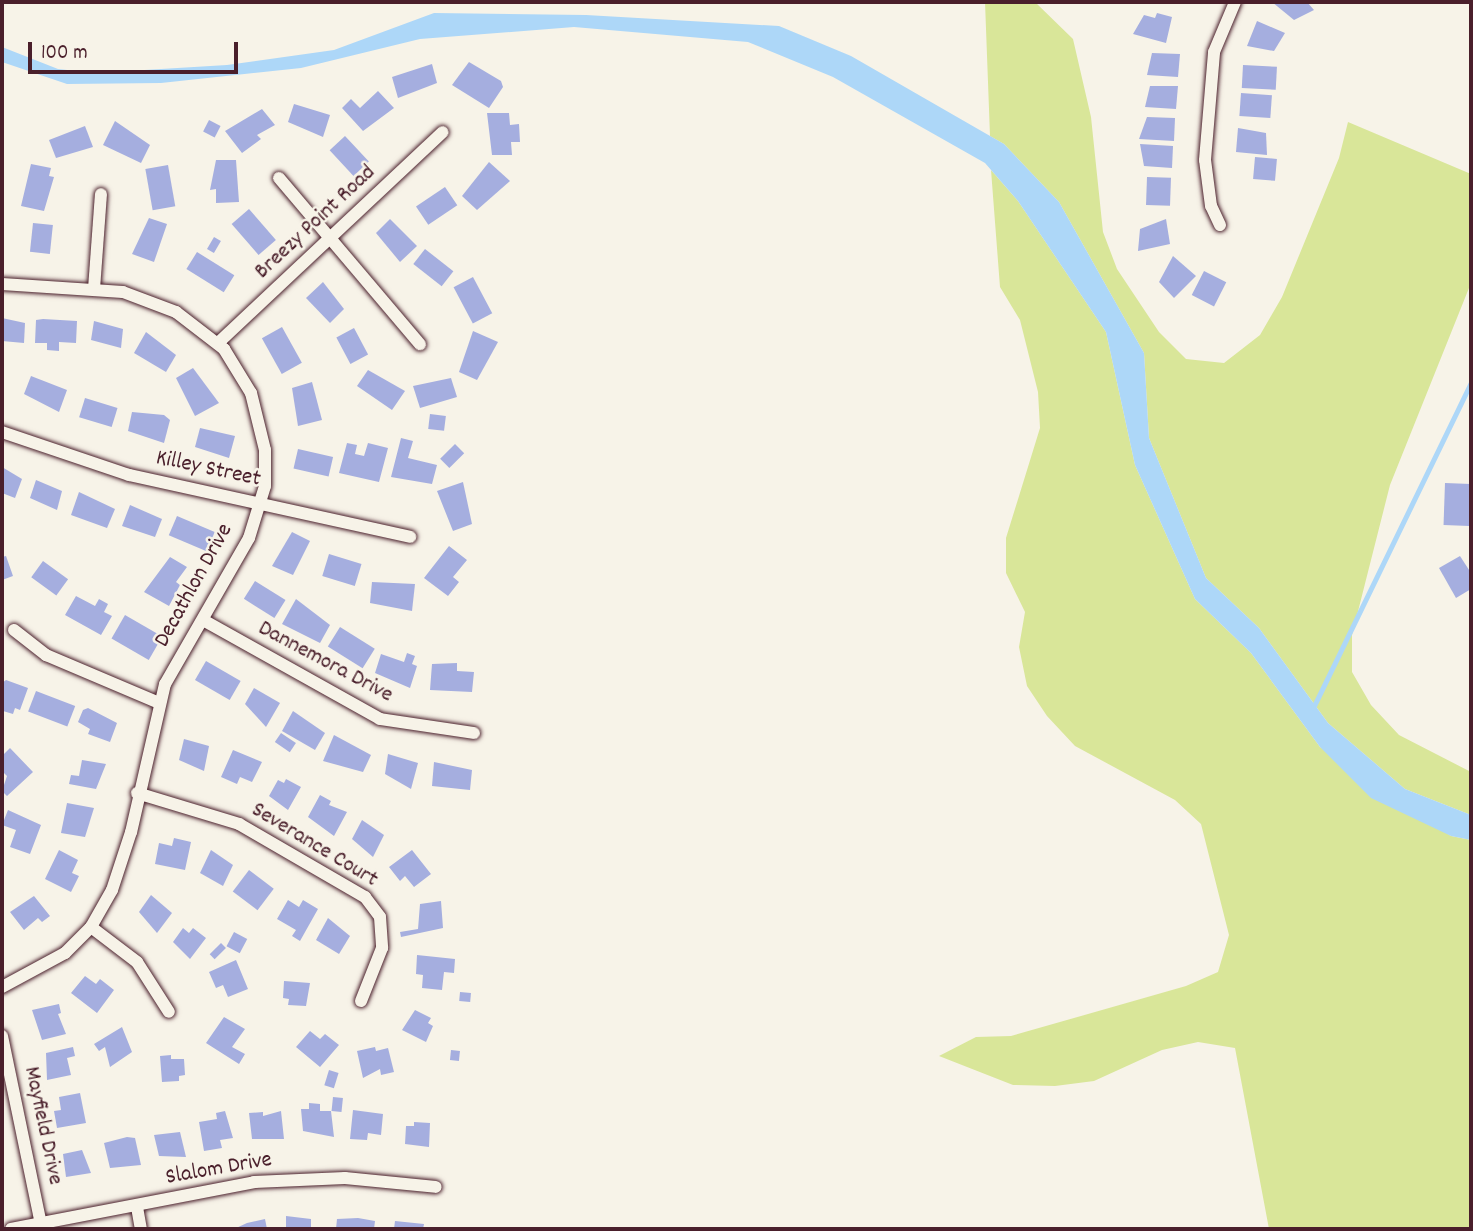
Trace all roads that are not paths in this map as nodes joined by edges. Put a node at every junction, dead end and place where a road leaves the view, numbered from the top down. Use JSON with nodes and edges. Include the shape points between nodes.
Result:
{"nodes":[{"id":1,"x":1235,"y":2,"type":"edge"},
{"id":2,"x":443,"y":132,"type":"dead end"},
{"id":3,"x":279,"y":178,"type":"dead end"},
{"id":4,"x":101,"y":194,"type":"dead end"},
{"id":5,"x":1220,"y":225,"type":"dead end"},
{"id":6,"x":329,"y":240,"type":"junction"},
{"id":7,"x":2,"y":284,"type":"edge"},
{"id":8,"x":94,"y":289,"type":"junction"},
{"id":9,"x":218,"y":343,"type":"junction"},
{"id":10,"x":420,"y":344,"type":"dead end"},
{"id":11,"x":2,"y":432,"type":"edge"},
{"id":12,"x":260,"y":502,"type":"junction"},
{"id":13,"x":410,"y":537,"type":"dead end"},
{"id":14,"x":203,"y":620,"type":"junction"},
{"id":15,"x":14,"y":630,"type":"dead end"},
{"id":16,"x":159,"y":703,"type":"junction"},
{"id":17,"x":474,"y":733,"type":"dead end"},
{"id":18,"x":137,"y":793,"type":"junction"},
{"id":19,"x":91,"y":927,"type":"junction"},
{"id":20,"x":2,"y":987,"type":"edge"},
{"id":21,"x":361,"y":1001,"type":"dead end"},
{"id":22,"x":169,"y":1012,"type":"dead end"},
{"id":23,"x":2,"y":1036,"type":"edge"},
{"id":24,"x":436,"y":1187,"type":"dead end"},
{"id":25,"x":137,"y":1207,"type":"junction"},
{"id":26,"x":41,"y":1225,"type":"junction"},
{"id":27,"x":11,"y":1229,"type":"edge"},
{"id":28,"x":141,"y":1229,"type":"edge"}],
"edges":[{"from":1,"to":5,"type":"street","via":[[1214,52],[1205,160],[1209,194]]},
{"from":2,"to":6,"type":"street","name":"Breezy Point Road"},
{"from":3,"to":6,"type":"street"},
{"from":4,"to":8,"type":"street"},
{"from":6,"to":9,"type":"street","name":"Breezy Point Road"},
{"from":6,"to":10,"type":"street"},
{"from":7,"to":8,"type":"street","name":"Decathlon Drive"},
{"from":8,"to":9,"type":"street","name":"Decathlon Drive","via":[[122,292],[176,312]]},
{"from":9,"to":12,"type":"street","name":"Decathlon Drive","via":[[251,393],[263,430],[265,486]]},
{"from":11,"to":12,"type":"street","name":"Killey Street","via":[[93,465]]},
{"from":12,"to":13,"type":"street","name":"Killey Street"},
{"from":12,"to":14,"type":"street","name":"Decathlon Drive","via":[[249,538]]},
{"from":14,"to":16,"type":"street","name":"Decathlon Drive","via":[[165,684]]},
{"from":14,"to":17,"type":"street","name":"Dannemora Drive","via":[[380,719]]},
{"from":15,"to":16,"type":"street","via":[[46,655]]},
{"from":16,"to":18,"type":"street","name":"Decathlon Drive"},
{"from":18,"to":19,"type":"street","name":"Decathlon Drive","via":[[123,862]]},
{"from":18,"to":21,"type":"street","name":"Severance Court","via":[[239,824],[365,897],[380,917],[382,948]]},
{"from":19,"to":20,"type":"street","name":"Decathlon Drive","via":[[45,968]]},
{"from":19,"to":22,"type":"street","via":[[148,974]]},
{"from":23,"to":26,"type":"street","name":"Mayfield Drive"},
{"from":24,"to":25,"type":"street","name":"Slalom Drive","via":[[299,1178],[227,1186]]},
{"from":25,"to":26,"type":"street","name":"Slalom Drive"},
{"from":25,"to":28,"type":"street"},
{"from":26,"to":27,"type":"street","name":"Slalom Drive"}]}
